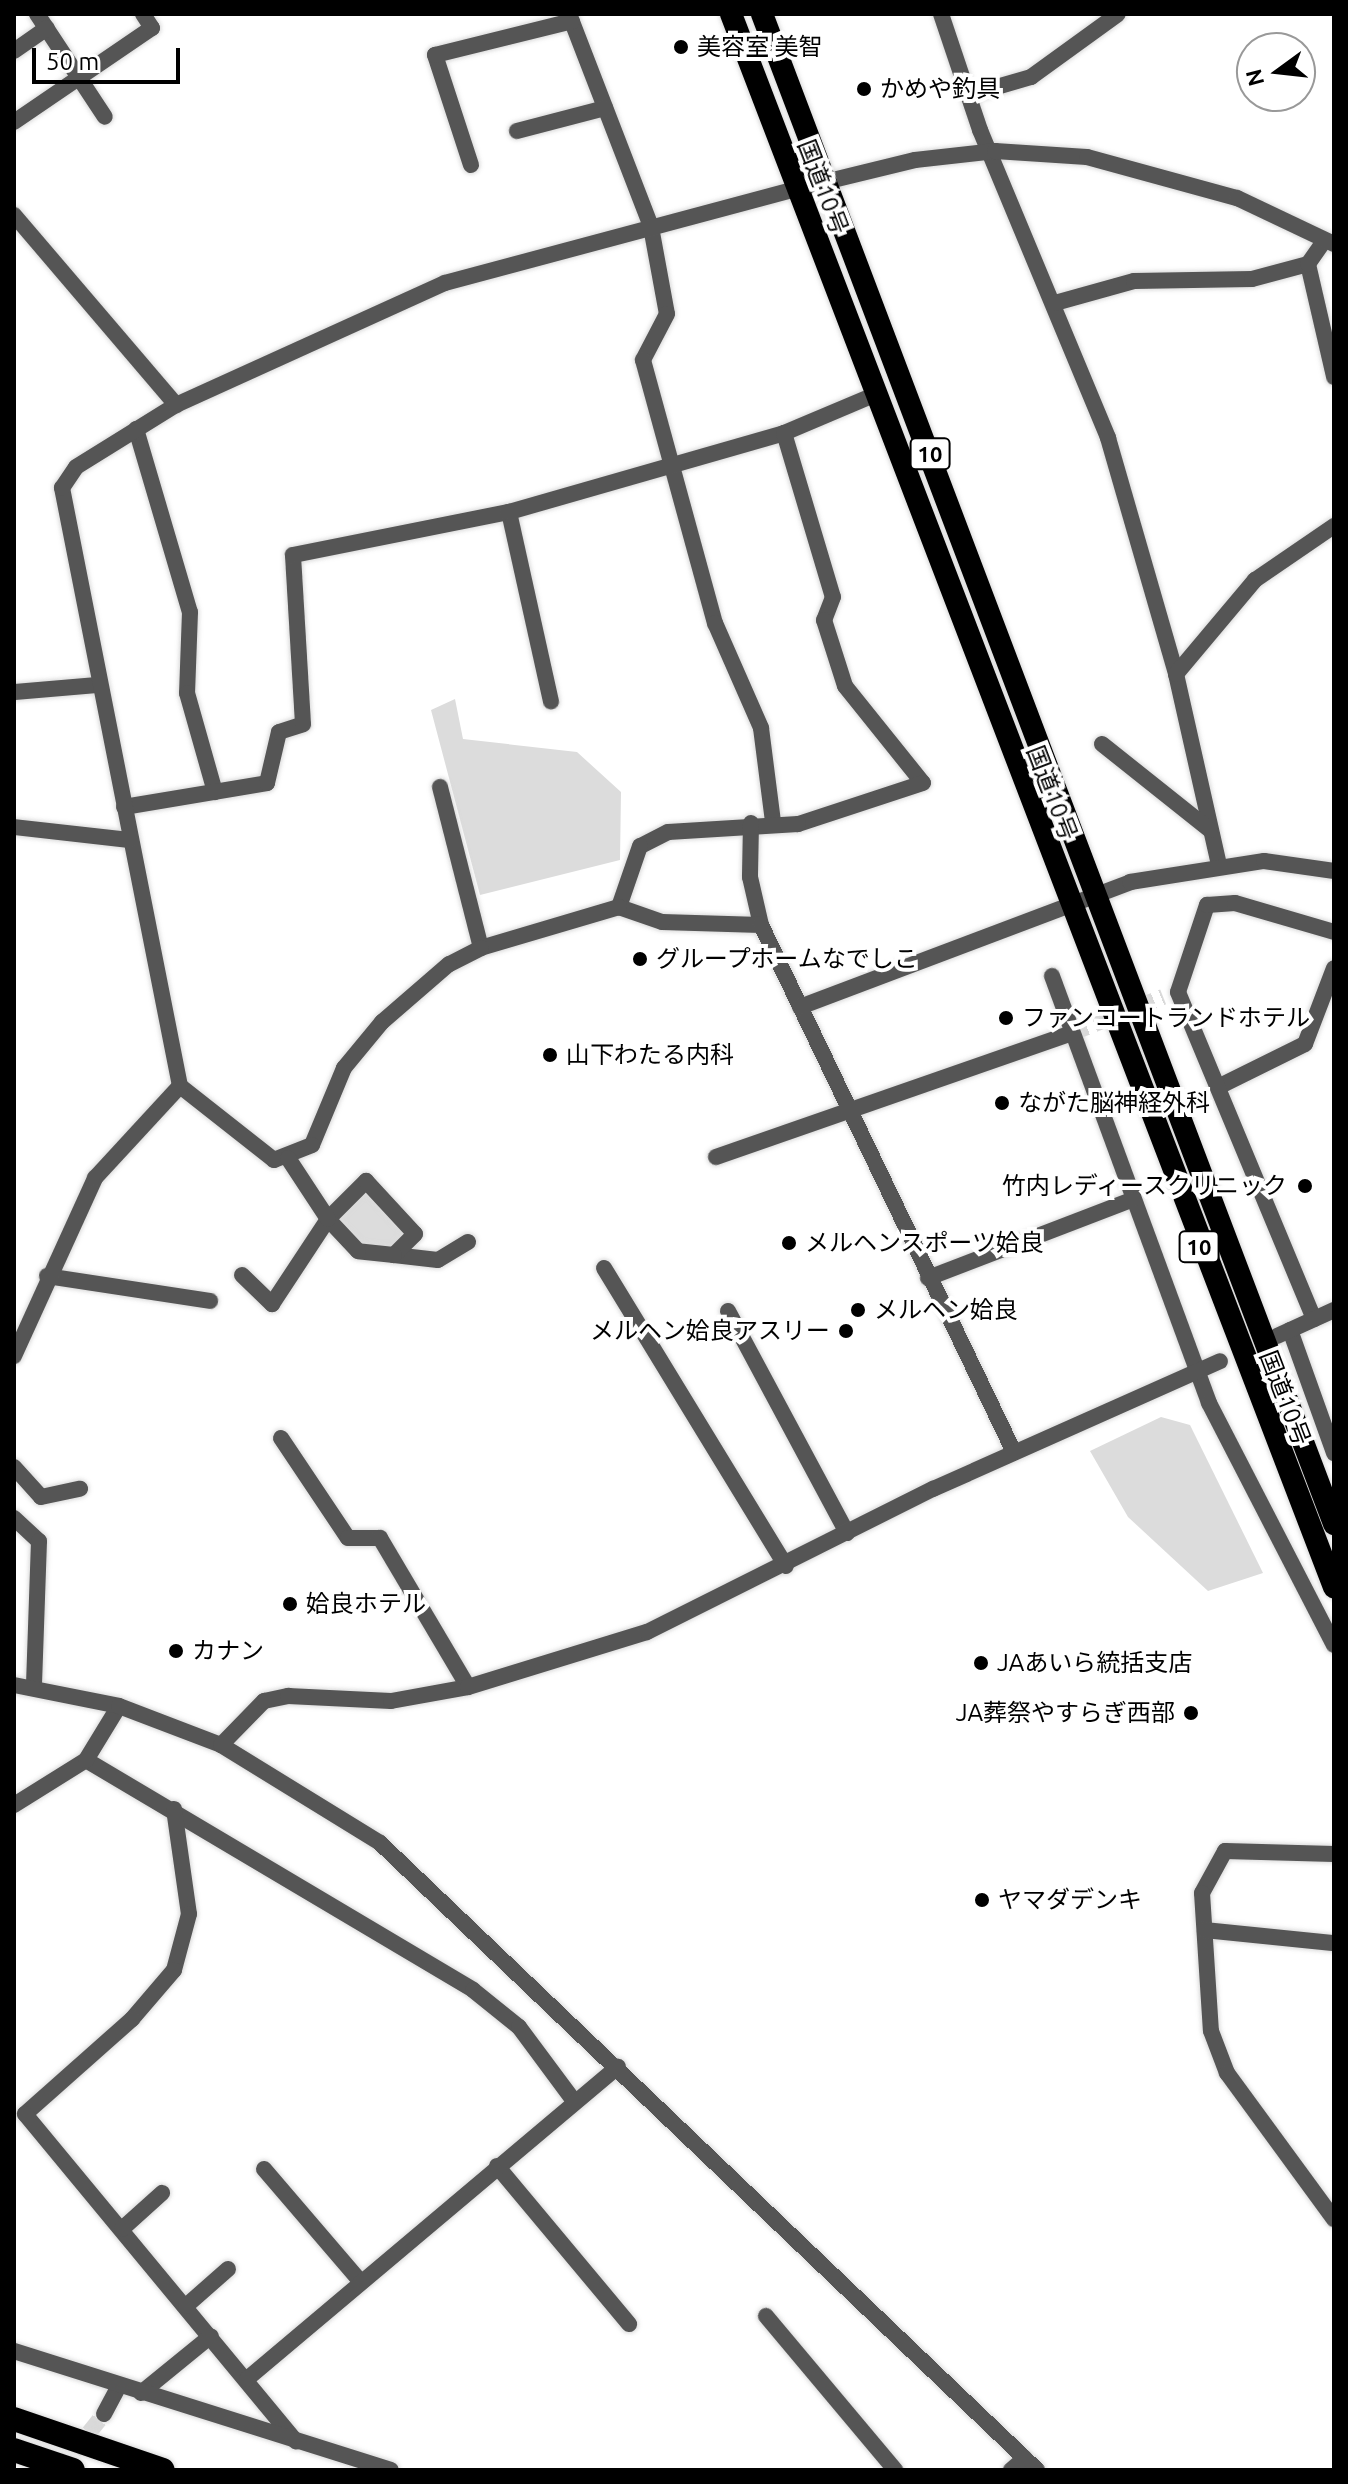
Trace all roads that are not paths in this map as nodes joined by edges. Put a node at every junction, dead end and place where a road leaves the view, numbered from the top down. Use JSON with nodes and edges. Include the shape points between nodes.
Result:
{"nodes":[{"id":1,"x":143,"y":14,"type":"edge"},
{"id":2,"x":731,"y":14,"type":"edge"},
{"id":3,"x":762,"y":14,"type":"edge"},
{"id":4,"x":941,"y":14,"type":"edge"},
{"id":5,"x":1118,"y":14,"type":"edge"},
{"id":6,"x":570,"y":17,"type":"edge"},
{"id":7,"x":42,"y":21,"type":"edge"},
{"id":8,"x":14,"y":51,"type":"edge"},
{"id":9,"x":79,"y":78,"type":"junction"},
{"id":10,"x":969,"y":95,"type":"junction"},
{"id":11,"x":605,"y":108,"type":"junction"},
{"id":12,"x":105,"y":117,"type":"dead end"},
{"id":13,"x":14,"y":122,"type":"edge"},
{"id":14,"x":517,"y":131,"type":"dead end"},
{"id":15,"x":995,"y":151,"type":"junction"},
{"id":16,"x":471,"y":165,"type":"dead end"},
{"id":17,"x":828,"y":181,"type":"junction"},
{"id":18,"x":796,"y":189,"type":"junction"},
{"id":19,"x":14,"y":215,"type":"edge"},
{"id":20,"x":651,"y":227,"type":"junction"},
{"id":21,"x":20,"y":235,"type":"edge"},
{"id":22,"x":1330,"y":242,"type":"edge"},
{"id":23,"x":1308,"y":264,"type":"junction"},
{"id":24,"x":1055,"y":303,"type":"junction"},
{"id":25,"x":1334,"y":377,"type":"edge"},
{"id":26,"x":874,"y":395,"type":"junction"},
{"id":27,"x":176,"y":405,"type":"junction"},
{"id":28,"x":136,"y":429,"type":"junction"},
{"id":29,"x":784,"y":433,"type":"junction"},
{"id":30,"x":674,"y":470,"type":"junction"},
{"id":31,"x":509,"y":512,"type":"junction"},
{"id":32,"x":1334,"y":526,"type":"edge"},
{"id":33,"x":1176,"y":674,"type":"junction"},
{"id":34,"x":98,"y":685,"type":"junction"},
{"id":35,"x":14,"y":692,"type":"edge"},
{"id":36,"x":551,"y":701,"type":"dead end"},
{"id":37,"x":1102,"y":744,"type":"dead end"},
{"id":38,"x":440,"y":787,"type":"dead end"},
{"id":39,"x":215,"y":792,"type":"junction"},
{"id":40,"x":124,"y":807,"type":"junction"},
{"id":41,"x":773,"y":822,"type":"junction"},
{"id":42,"x":751,"y":823,"type":"junction"},
{"id":43,"x":14,"y":827,"type":"edge"},
{"id":44,"x":1210,"y":830,"type":"junction"},
{"id":45,"x":130,"y":840,"type":"junction"},
{"id":46,"x":1219,"y":865,"type":"junction"},
{"id":47,"x":1334,"y":871,"type":"edge"},
{"id":48,"x":1095,"y":895,"type":"junction"},
{"id":49,"x":1067,"y":905,"type":"junction"},
{"id":50,"x":619,"y":907,"type":"junction"},
{"id":51,"x":761,"y":925,"type":"junction"},
{"id":52,"x":1334,"y":932,"type":"edge"},
{"id":53,"x":481,"y":948,"type":"junction"},
{"id":54,"x":1334,"y":968,"type":"edge"},
{"id":55,"x":1052,"y":976,"type":"dead end"},
{"id":56,"x":800,"y":1007,"type":"junction"},
{"id":57,"x":1072,"y":1033,"type":"junction"},
{"id":58,"x":180,"y":1086,"type":"junction"},
{"id":59,"x":1218,"y":1087,"type":"junction"},
{"id":60,"x":847,"y":1113,"type":"junction"},
{"id":61,"x":716,"y":1157,"type":"dead end"},
{"id":62,"x":288,"y":1158,"type":"junction"},
{"id":63,"x":1131,"y":1200,"type":"junction"},
{"id":64,"x":328,"y":1219,"type":"junction"},
{"id":65,"x":468,"y":1242,"type":"dead end"},
{"id":66,"x":394,"y":1255,"type":"junction"},
{"id":67,"x":604,"y":1268,"type":"dead end"},
{"id":68,"x":242,"y":1275,"type":"dead end"},
{"id":69,"x":47,"y":1276,"type":"junction"},
{"id":70,"x":928,"y":1278,"type":"junction"},
{"id":71,"x":210,"y":1301,"type":"dead end"},
{"id":72,"x":1334,"y":1310,"type":"edge"},
{"id":73,"x":728,"y":1311,"type":"dead end"},
{"id":74,"x":1314,"y":1319,"type":"junction"},
{"id":75,"x":14,"y":1356,"type":"edge"},
{"id":76,"x":1220,"y":1361,"type":"dead end"},
{"id":77,"x":1196,"y":1371,"type":"junction"},
{"id":78,"x":281,"y":1438,"type":"dead end"},
{"id":79,"x":1014,"y":1452,"type":"junction"},
{"id":80,"x":1334,"y":1453,"type":"edge"},
{"id":81,"x":14,"y":1467,"type":"edge"},
{"id":82,"x":80,"y":1489,"type":"dead end"},
{"id":83,"x":14,"y":1518,"type":"edge"},
{"id":84,"x":1334,"y":1524,"type":"edge"},
{"id":85,"x":847,"y":1533,"type":"junction"},
{"id":86,"x":786,"y":1566,"type":"junction"},
{"id":87,"x":1334,"y":1587,"type":"edge"},
{"id":88,"x":1334,"y":1645,"type":"edge"},
{"id":89,"x":14,"y":1685,"type":"edge"},
{"id":90,"x":34,"y":1685,"type":"junction"},
{"id":91,"x":468,"y":1687,"type":"junction"},
{"id":92,"x":119,"y":1706,"type":"junction"},
{"id":93,"x":221,"y":1745,"type":"junction"},
{"id":94,"x":86,"y":1760,"type":"junction"},
{"id":95,"x":14,"y":1805,"type":"edge"},
{"id":96,"x":174,"y":1809,"type":"junction"},
{"id":97,"x":1334,"y":1854,"type":"edge"},
{"id":98,"x":1205,"y":1930,"type":"junction"},
{"id":99,"x":1334,"y":1943,"type":"edge"},
{"id":100,"x":618,"y":2067,"type":"junction"},
{"id":101,"x":574,"y":2101,"type":"junction"},
{"id":102,"x":20,"y":2117,"type":"edge"},
{"id":103,"x":497,"y":2166,"type":"junction"},
{"id":104,"x":264,"y":2169,"type":"dead end"},
{"id":105,"x":162,"y":2193,"type":"dead end"},
{"id":106,"x":1334,"y":2219,"type":"edge"},
{"id":107,"x":122,"y":2229,"type":"junction"},
{"id":108,"x":228,"y":2269,"type":"dead end"},
{"id":109,"x":361,"y":2282,"type":"junction"},
{"id":110,"x":186,"y":2306,"type":"junction"},
{"id":111,"x":766,"y":2316,"type":"dead end"},
{"id":112,"x":629,"y":2324,"type":"dead end"},
{"id":113,"x":211,"y":2336,"type":"junction"},
{"id":114,"x":14,"y":2351,"type":"edge"},
{"id":115,"x":247,"y":2379,"type":"junction"},
{"id":116,"x":119,"y":2386,"type":"junction"},
{"id":117,"x":141,"y":2393,"type":"junction"},
{"id":118,"x":104,"y":2414,"type":"tunnel mouth"},
{"id":119,"x":14,"y":2419,"type":"edge"},
{"id":120,"x":296,"y":2442,"type":"junction"},
{"id":121,"x":14,"y":2450,"type":"edge"},
{"id":122,"x":1031,"y":2464,"type":"edge"},
{"id":123,"x":73,"y":2470,"type":"edge"},
{"id":124,"x":163,"y":2470,"type":"edge"},
{"id":125,"x":391,"y":2470,"type":"edge"},
{"id":126,"x":895,"y":2470,"type":"edge"},
{"id":127,"x":1011,"y":2470,"type":"edge"}],
"edges":[{"from":1,"to":9,"type":"street","via":[[152,28]]},
{"from":2,"to":18,"type":"highway","name":"国道10号","number":"10"},
{"from":3,"to":17,"type":"highway","name":"国道10号","number":"10"},
{"from":4,"to":10,"type":"street"},
{"from":5,"to":10,"type":"street","via":[[1031,77]]},
{"from":6,"to":11,"type":"street"},
{"from":6,"to":16,"type":"street","via":[[435,55]]},
{"from":7,"to":8,"type":"street"},
{"from":7,"to":9,"type":"street"},
{"from":9,"to":12,"type":"street"},
{"from":9,"to":13,"type":"street"},
{"from":10,"to":15,"type":"street"},
{"from":11,"to":14,"type":"street"},
{"from":11,"to":20,"type":"street"},
{"from":15,"to":17,"type":"street"},
{"from":15,"to":22,"type":"street","via":[[1087,157],[1172,176]]},
{"from":15,"to":24,"type":"street"},
{"from":17,"to":18,"type":"street"},
{"from":17,"to":48,"type":"highway","name":"国道10号","number":"10"},
{"from":18,"to":20,"type":"street"},
{"from":18,"to":26,"type":"highway","name":"国道10号","number":"10"},
{"from":19,"to":21,"type":"street"},
{"from":20,"to":27,"type":"street","via":[[445,283]]},
{"from":20,"to":30,"type":"street","via":[[667,314],[643,360]]},
{"from":21,"to":27,"type":"street"},
{"from":22,"to":23,"type":"street"},
{"from":23,"to":24,"type":"street","via":[[1252,279],[1134,281]]},
{"from":23,"to":25,"type":"street"},
{"from":24,"to":33,"type":"street","via":[[1108,438]]},
{"from":26,"to":29,"type":"street"},
{"from":26,"to":49,"type":"highway","name":"国道10号","number":"10"},
{"from":27,"to":28,"type":"street"},
{"from":28,"to":34,"type":"street","via":[[76,467],[62,488]]},
{"from":28,"to":39,"type":"street","via":[[190,612],[187,693]]},
{"from":29,"to":30,"type":"street"},
{"from":29,"to":41,"type":"street","via":[[833,597],[824,620],[845,686],[923,783],[798,824]]},
{"from":30,"to":31,"type":"street"},
{"from":30,"to":41,"type":"street","via":[[715,623],[761,728],[774,787]]},
{"from":31,"to":36,"type":"street"},
{"from":31,"to":39,"type":"street","via":[[293,555],[303,724],[279,732],[267,783]]},
{"from":32,"to":33,"type":"street","via":[[1255,580]]},
{"from":33,"to":44,"type":"street"},
{"from":34,"to":35,"type":"street"},
{"from":34,"to":40,"type":"street"},
{"from":37,"to":44,"type":"street"},
{"from":38,"to":53,"type":"street"},
{"from":39,"to":40,"type":"street"},
{"from":40,"to":45,"type":"street"},
{"from":41,"to":42,"type":"street"},
{"from":42,"to":50,"type":"street","via":[[700,824],[640,846]]},
{"from":42,"to":51,"type":"street","via":[[750,877]]},
{"from":43,"to":45,"type":"street"},
{"from":44,"to":46,"type":"street"},
{"from":45,"to":58,"type":"street"},
{"from":46,"to":47,"type":"street","via":[[1264,861]]},
{"from":46,"to":48,"type":"street"},
{"from":48,"to":49,"type":"street"},
{"from":48,"to":84,"type":"highway","name":"国道10号","number":"10"},
{"from":49,"to":56,"type":"street"},
{"from":49,"to":87,"type":"highway","name":"国道10号","number":"10"},
{"from":50,"to":51,"type":"street","via":[[662,922]]},
{"from":50,"to":53,"type":"street"},
{"from":51,"to":56,"type":"street"},
{"from":52,"to":59,"type":"street","via":[[1235,903],[1207,905],[1171,995]]},
{"from":53,"to":62,"type":"street","via":[[449,964],[382,1022],[344,1068],[312,1145]]},
{"from":54,"to":59,"type":"street","via":[[1305,1044]]},
{"from":55,"to":57,"type":"street"},
{"from":56,"to":60,"type":"street"},
{"from":57,"to":60,"type":"street"},
{"from":57,"to":63,"type":"street"},
{"from":58,"to":62,"type":"street","via":[[274,1160]]},
{"from":58,"to":69,"type":"street","via":[[95,1178]]},
{"from":59,"to":74,"type":"street"},
{"from":60,"to":61,"type":"street"},
{"from":60,"to":70,"type":"street"},
{"from":62,"to":64,"type":"street"},
{"from":63,"to":70,"type":"street"},
{"from":63,"to":77,"type":"street"},
{"from":64,"to":66,"type":"street","via":[[358,1251]]},
{"from":64,"to":66,"type":"street","via":[[366,1181],[415,1234]]},
{"from":64,"to":68,"type":"street","via":[[272,1304]]},
{"from":65,"to":66,"type":"street","via":[[438,1260]]},
{"from":67,"to":86,"type":"street"},
{"from":69,"to":71,"type":"street"},
{"from":69,"to":75,"type":"street"},
{"from":70,"to":79,"type":"street"},
{"from":72,"to":74,"type":"street"},
{"from":73,"to":85,"type":"street"},
{"from":74,"to":80,"type":"street","via":[[1284,1333]]},
{"from":76,"to":77,"type":"street"},
{"from":77,"to":79,"type":"street"},
{"from":77,"to":88,"type":"street","via":[[1250,1493]]},
{"from":78,"to":91,"type":"street","via":[[348,1538],[380,1538]]},
{"from":79,"to":85,"type":"street"},
{"from":81,"to":82,"type":"street","via":[[41,1497]]},
{"from":83,"to":90,"type":"street","via":[[39,1541]]},
{"from":85,"to":86,"type":"street"},
{"from":86,"to":91,"type":"street","via":[[647,1632]]},
{"from":89,"to":90,"type":"street"},
{"from":90,"to":92,"type":"street"},
{"from":91,"to":93,"type":"street","via":[[391,1701],[288,1696],[264,1701]]},
{"from":92,"to":93,"type":"street"},
{"from":92,"to":94,"type":"street"},
{"from":93,"to":100,"type":"street","via":[[380,1843]]},
{"from":94,"to":95,"type":"street"},
{"from":94,"to":96,"type":"street"},
{"from":96,"to":101,"type":"street","via":[[473,1990],[519,2027]]},
{"from":96,"to":102,"type":"street","via":[[189,1914],[174,1970],[132,2019]]},
{"from":97,"to":98,"type":"street","via":[[1225,1851],[1202,1893]]},
{"from":98,"to":99,"type":"street"},
{"from":98,"to":106,"type":"street","via":[[1211,2031],[1227,2073]]},
{"from":100,"to":101,"type":"street"},
{"from":100,"to":122,"type":"street"},
{"from":101,"to":103,"type":"street"},
{"from":102,"to":107,"type":"street"},
{"from":103,"to":109,"type":"street"},
{"from":103,"to":112,"type":"street"},
{"from":104,"to":109,"type":"street"},
{"from":105,"to":107,"type":"street"},
{"from":107,"to":110,"type":"street"},
{"from":108,"to":110,"type":"street"},
{"from":109,"to":115,"type":"street"},
{"from":110,"to":113,"type":"street"},
{"from":111,"to":126,"type":"street"},
{"from":113,"to":115,"type":"street"},
{"from":113,"to":117,"type":"street"},
{"from":114,"to":116,"type":"street"},
{"from":115,"to":120,"type":"street"},
{"from":116,"to":117,"type":"street"},
{"from":116,"to":118,"type":"street"},
{"from":117,"to":120,"type":"street"},
{"from":119,"to":124,"type":"highway"},
{"from":120,"to":125,"type":"street"},
{"from":121,"to":123,"type":"highway"},
{"from":122,"to":127,"type":"street"}]}
